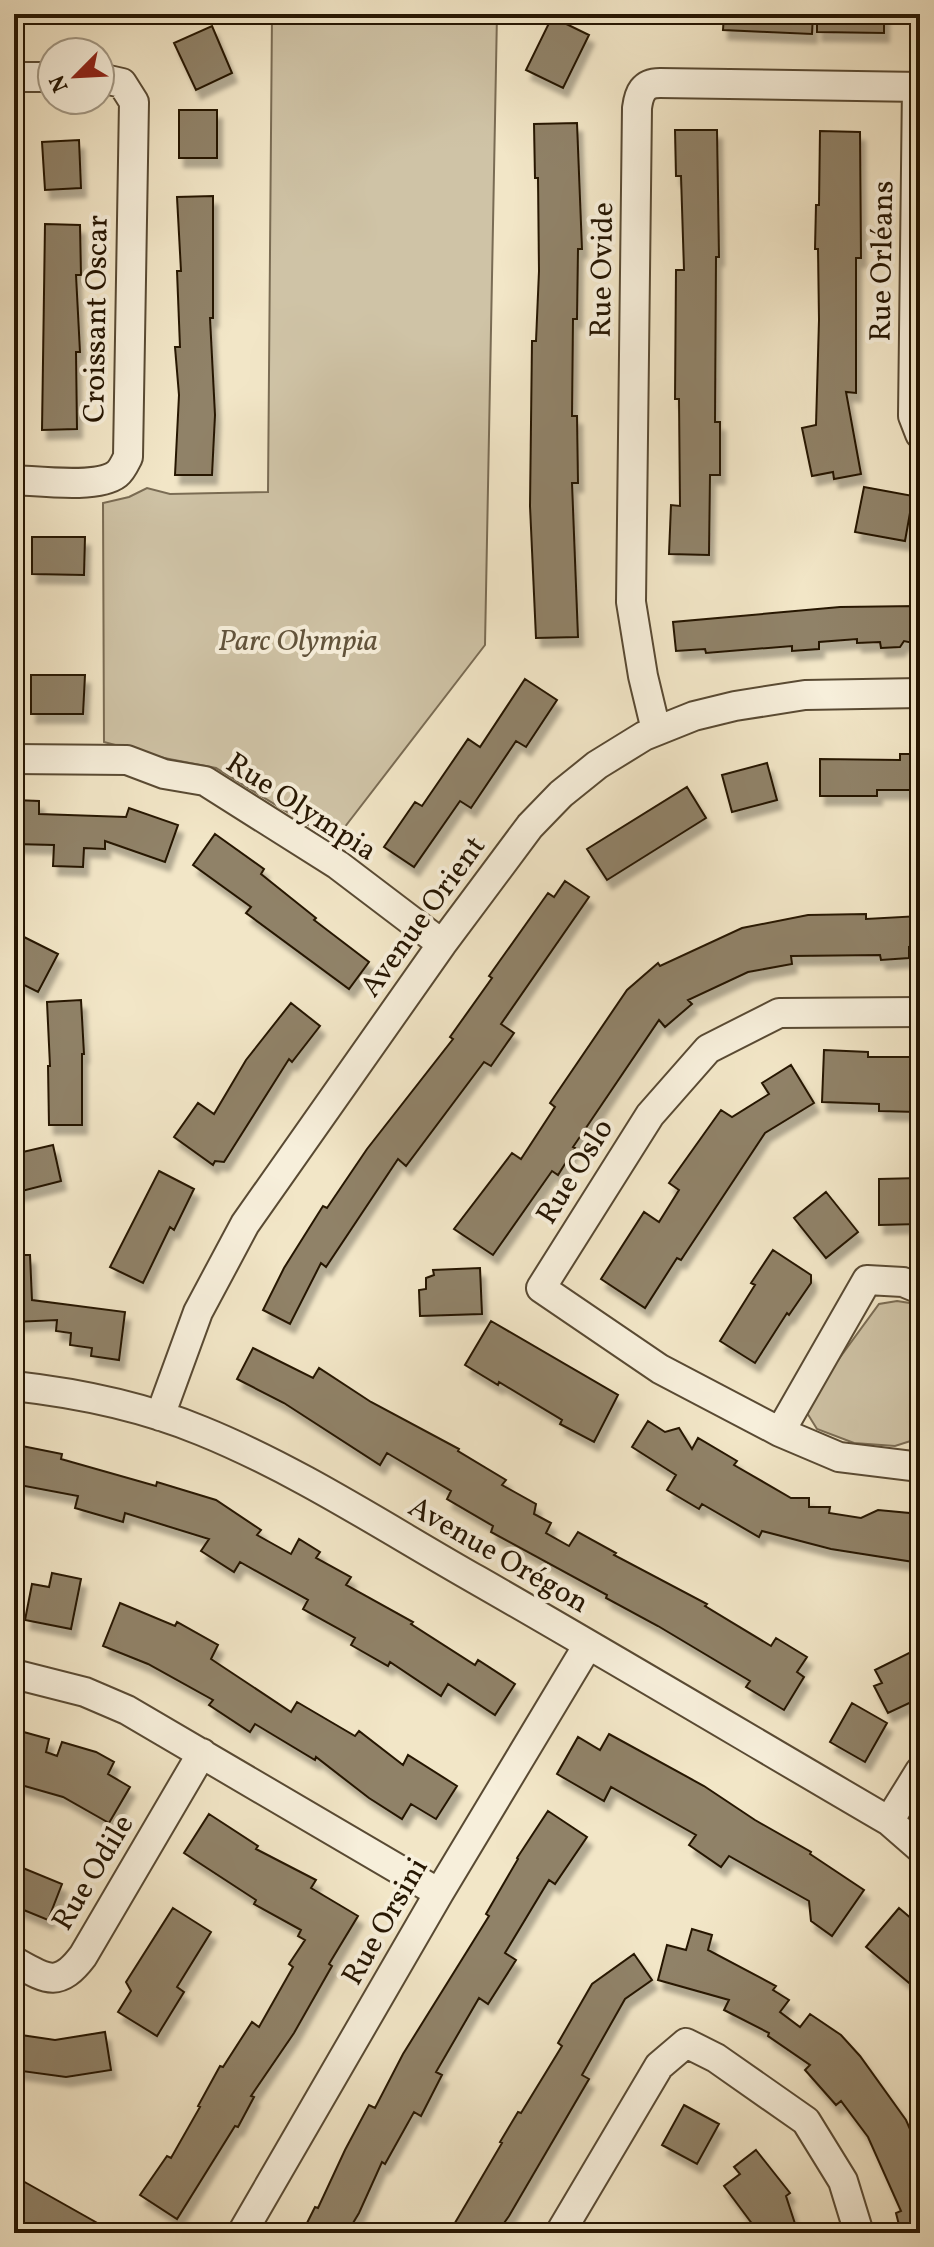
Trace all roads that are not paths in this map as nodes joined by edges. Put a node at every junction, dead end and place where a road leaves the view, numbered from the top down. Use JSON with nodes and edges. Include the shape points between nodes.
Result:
{"nodes":[{"id":1,"x":14,"y":77,"type":"edge"},
{"id":2,"x":36,"y":77,"type":"edge"},
{"id":3,"x":116,"y":82,"type":"edge"},
{"id":4,"x":918,"y":86,"type":"edge"},
{"id":5,"x":920,"y":434,"type":"edge"},
{"id":6,"x":14,"y":480,"type":"edge"},
{"id":7,"x":920,"y":693,"type":"edge"},
{"id":8,"x":656,"y":730,"type":"junction"},
{"id":9,"x":14,"y":759,"type":"edge"},
{"id":10,"x":442,"y":944,"type":"junction"},
{"id":11,"x":920,"y":1012,"type":"edge"},
{"id":12,"x":920,"y":1289,"type":"edge"},
{"id":13,"x":14,"y":1386,"type":"edge"},
{"id":14,"x":160,"y":1416,"type":"junction"},
{"id":15,"x":780,"y":1432,"type":"junction"},
{"id":16,"x":920,"y":1467,"type":"edge"},
{"id":17,"x":588,"y":1645,"type":"junction"},
{"id":18,"x":14,"y":1674,"type":"edge"},
{"id":19,"x":202,"y":1753,"type":"junction"},
{"id":20,"x":920,"y":1771,"type":"edge"},
{"id":21,"x":889,"y":1821,"type":"junction"},
{"id":22,"x":920,"y":1848,"type":"edge"},
{"id":23,"x":439,"y":1893,"type":"junction"},
{"id":24,"x":14,"y":1961,"type":"edge"},
{"id":25,"x":242,"y":2233,"type":"edge"},
{"id":26,"x":560,"y":2233,"type":"edge"},
{"id":27,"x":859,"y":2233,"type":"edge"}],
"edges":[{"from":1,"to":2,"type":"street"},
{"from":3,"to":6,"type":"street","name":"Croissant Oscar","via":[[134,102],[128,457],[119,473],[107,479]]},
{"from":4,"to":5,"type":"street","name":"Rue Orléans","via":[[913,416]]},
{"from":4,"to":8,"type":"street","name":"Rue Ovide","via":[[660,83],[648,84],[640,93],[631,602]]},
{"from":7,"to":8,"type":"street","name":"Avenue Orient","via":[[805,695],[735,706]]},
{"from":8,"to":10,"type":"street","name":"Avenue Orient","via":[[561,794],[530,826]]},
{"from":9,"to":10,"type":"street","name":"Rue Olympia","via":[[127,760],[205,781],[338,865]]},
{"from":10,"to":14,"type":"street","name":"Avenue Orient","via":[[230,1248],[198,1312]]},
{"from":11,"to":15,"type":"street","name":"Rue Oslo","via":[[779,1013],[708,1049],[650,1115],[541,1288],[660,1369]]},
{"from":12,"to":15,"type":"street","via":[[903,1282],[867,1280]]},
{"from":13,"to":14,"type":"street","name":"Avenue Orégon"},
{"from":14,"to":17,"type":"street","name":"Avenue Orégon","via":[[264,1459]]},
{"from":15,"to":16,"type":"street","name":"Rue Oslo","via":[[839,1457]]},
{"from":17,"to":21,"type":"street","name":"Avenue Orégon"},
{"from":17,"to":23,"type":"street","name":"Rue Orsini"},
{"from":18,"to":19,"type":"street","via":[[85,1692]]},
{"from":19,"to":23,"type":"street"},
{"from":19,"to":24,"type":"street","name":"Rue Odile","via":[[70,1973],[55,1978],[39,1975]]},
{"from":20,"to":21,"type":"street"},
{"from":21,"to":22,"type":"street","name":"Avenue Orégon"},
{"from":23,"to":25,"type":"street","name":"Rue Orsini"},
{"from":26,"to":27,"type":"street","via":[[659,2066],[686,2043],[806,2121],[843,2181]]}]}
